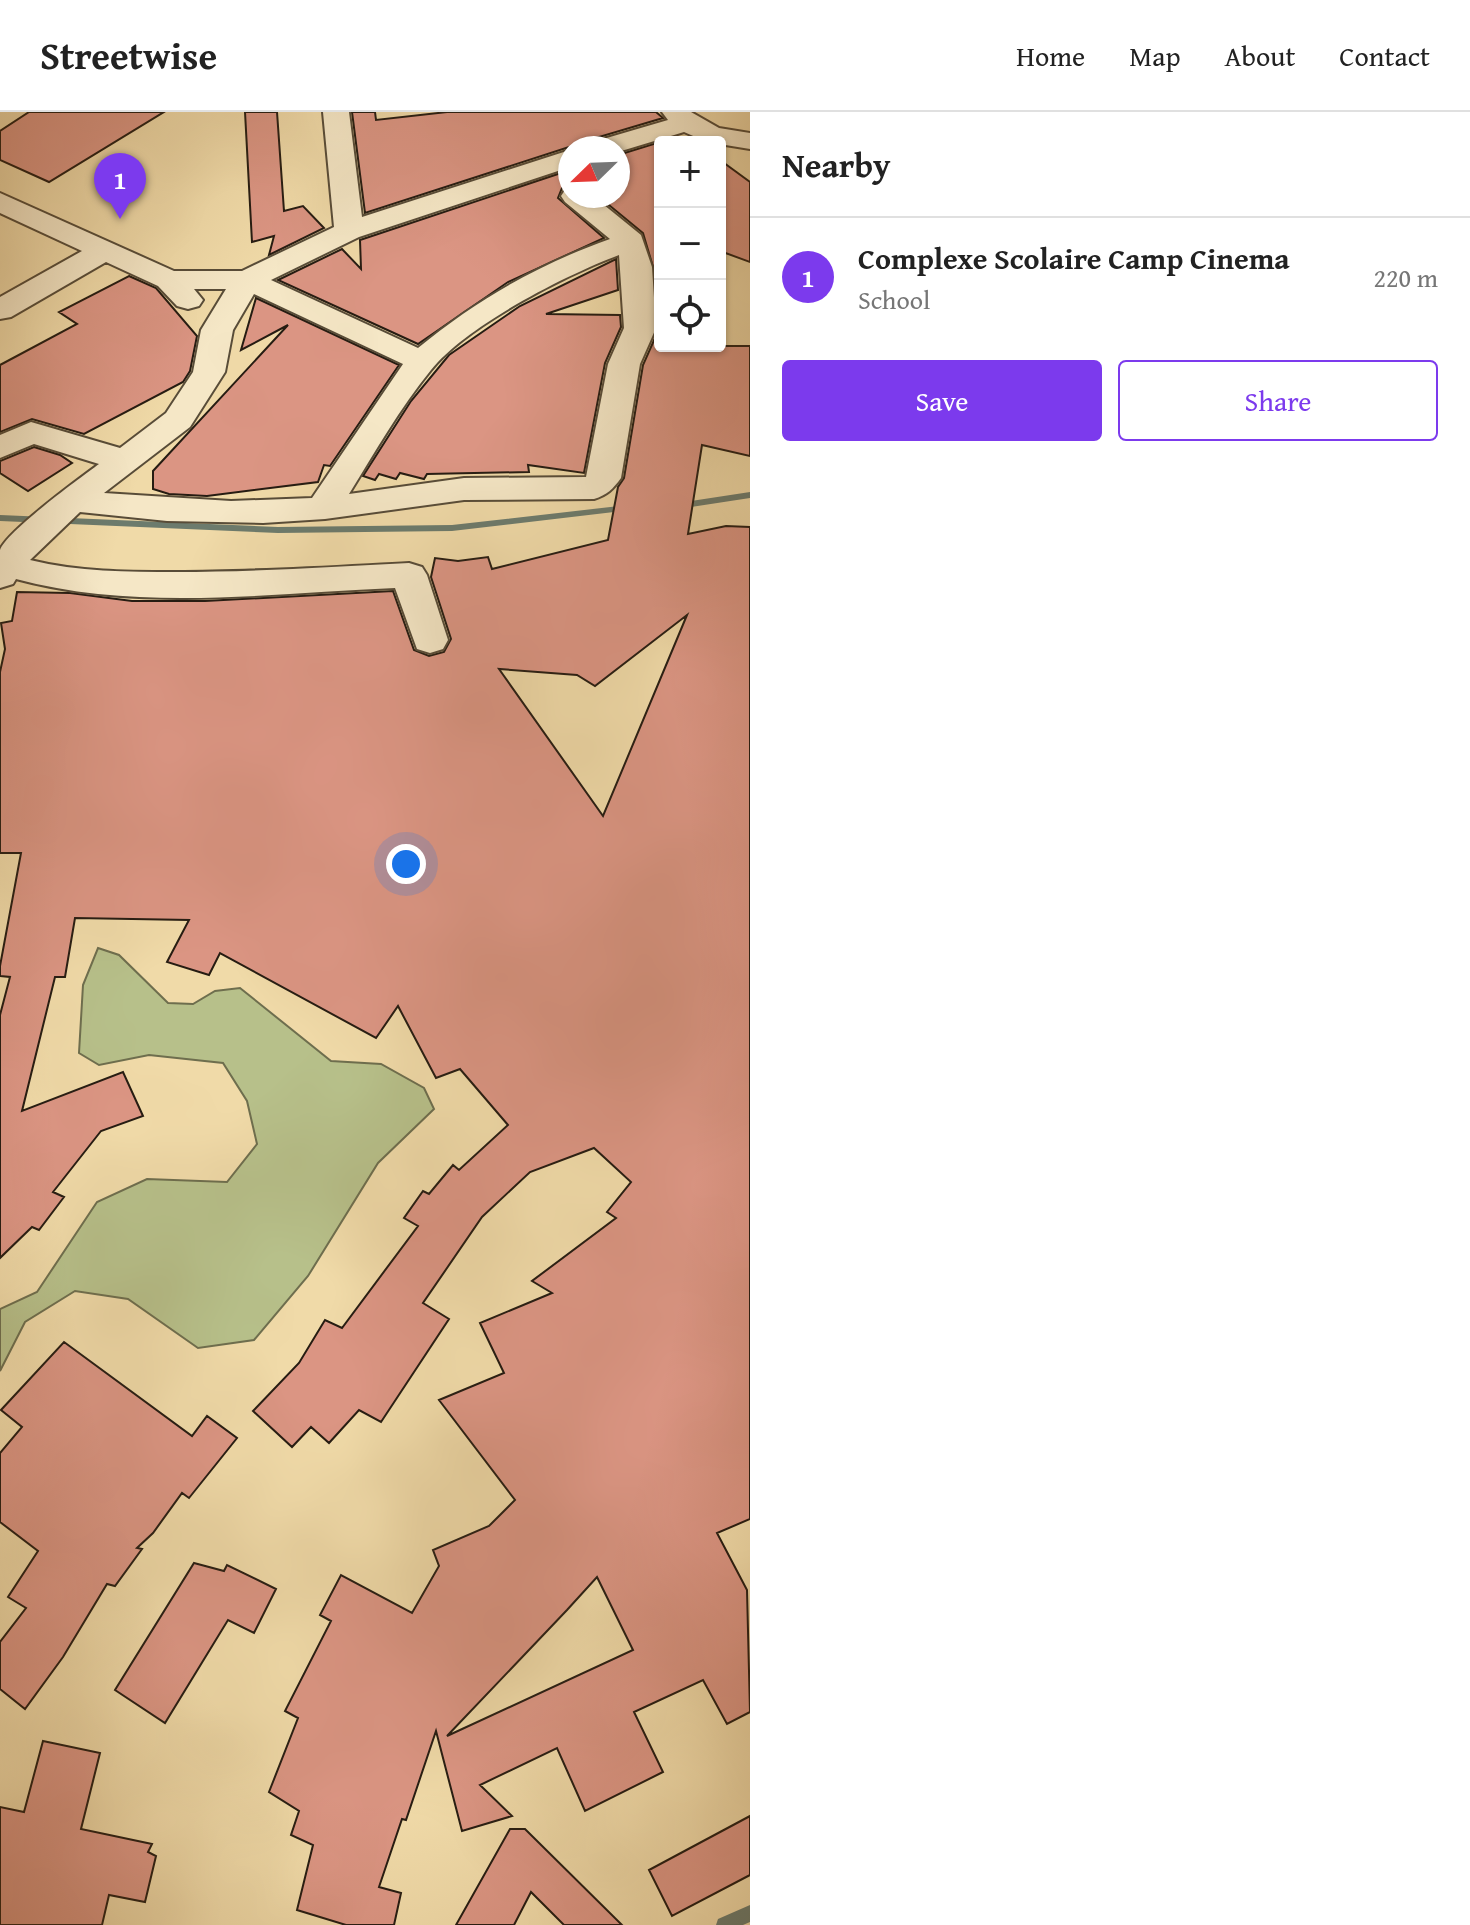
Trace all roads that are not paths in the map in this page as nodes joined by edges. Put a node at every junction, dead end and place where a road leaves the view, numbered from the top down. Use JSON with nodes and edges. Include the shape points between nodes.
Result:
{"nodes":[{"id":1,"x":336,"y":112,"type":"edge"},
{"id":2,"x":680,"y":118,"type":"edge"},
{"id":3,"x":630,"y":137,"type":"edge"},
{"id":4,"x":750,"y":141,"type":"edge"},
{"id":5,"x":558,"y":162,"type":"edge"},
{"id":6,"x":530,"y":170,"type":"junction"},
{"id":7,"x":558,"y":186,"type":"edge"},
{"id":8,"x":590,"y":208,"type":"edge"},
{"id":9,"x":13,"y":209,"type":"edge"},
{"id":10,"x":349,"y":231,"type":"junction"},
{"id":11,"x":0,"y":232,"type":"edge"},
{"id":12,"x":631,"y":241,"type":"junction"},
{"id":13,"x":103,"y":251,"type":"junction"},
{"id":14,"x":169,"y":280,"type":"junction"},
{"id":15,"x":247,"y":280,"type":"junction"},
{"id":16,"x":0,"y":310,"type":"edge"},
{"id":17,"x":217,"y":330,"type":"junction"},
{"id":18,"x":421,"y":361,"type":"junction"},
{"id":19,"x":0,"y":448,"type":"edge"},
{"id":20,"x":126,"y":461,"type":"junction"},
{"id":21,"x":67,"y":505,"type":"junction"},
{"id":22,"x":323,"y":508,"type":"junction"},
{"id":23,"x":8,"y":563,"type":"edge"},
{"id":24,"x":430,"y":640,"type":"dead end"}],
"edges":[{"from":1,"to":10,"type":"street"},
{"from":2,"to":3,"type":"street"},
{"from":2,"to":4,"type":"street","via":[[715,136]]},
{"from":5,"to":6,"type":"street"},
{"from":6,"to":7,"type":"street"},
{"from":6,"to":10,"type":"street"},
{"from":8,"to":12,"type":"street"},
{"from":9,"to":11,"type":"street"},
{"from":9,"to":13,"type":"street"},
{"from":10,"to":15,"type":"street"},
{"from":12,"to":18,"type":"street","via":[[565,265],[468,322]]},
{"from":12,"to":22,"type":"street","via":[[640,328],[624,364],[604,478],[594,488],[424,493]]},
{"from":13,"to":14,"type":"street"},
{"from":13,"to":16,"type":"street"},
{"from":14,"to":15,"type":"street"},
{"from":14,"to":17,"type":"street"},
{"from":15,"to":17,"type":"street"},
{"from":15,"to":18,"type":"street"},
{"from":17,"to":20,"type":"street","via":[[209,372],[178,420]]},
{"from":18,"to":22,"type":"street"},
{"from":19,"to":20,"type":"street","via":[[31,432]]},
{"from":20,"to":21,"type":"street"},
{"from":21,"to":22,"type":"street"},
{"from":21,"to":23,"type":"street"},
{"from":23,"to":24,"type":"street","via":[[59,579],[108,584],[409,575]]}]}
